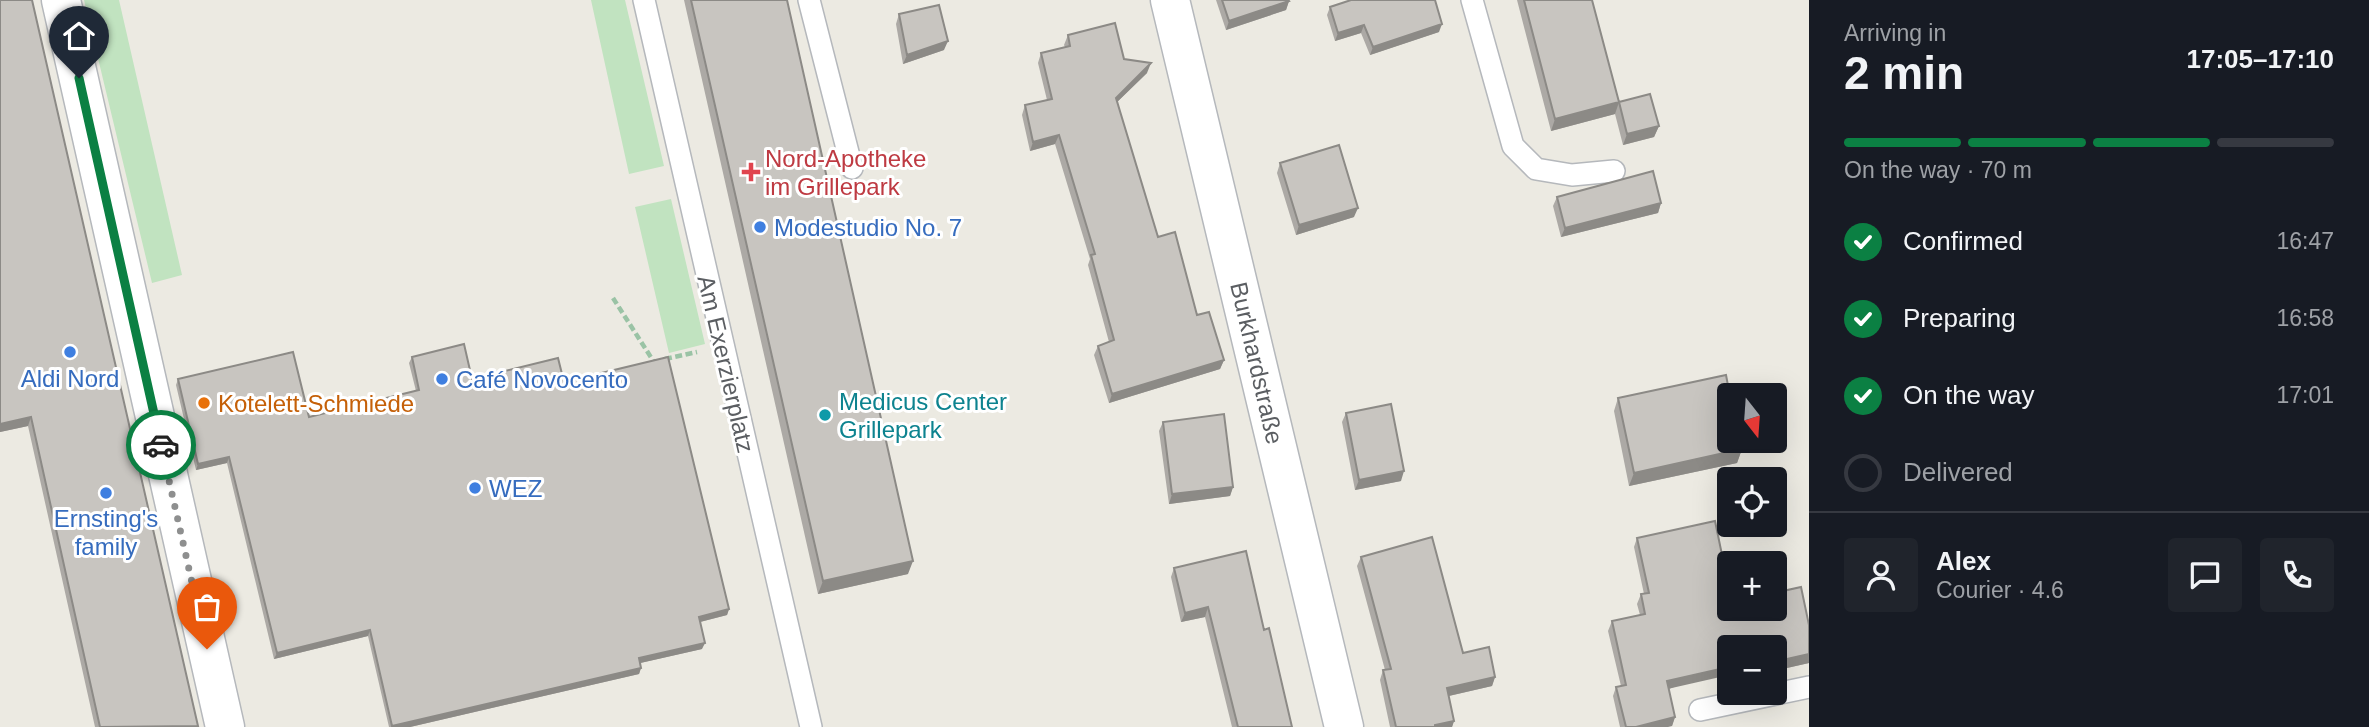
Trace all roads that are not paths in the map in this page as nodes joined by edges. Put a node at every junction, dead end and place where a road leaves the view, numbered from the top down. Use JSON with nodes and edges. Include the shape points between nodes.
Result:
{"nodes":[{"id":1,"x":61,"y":0,"type":"edge"},
{"id":2,"x":644,"y":0,"type":"edge"},
{"id":3,"x":809,"y":0,"type":"edge"},
{"id":4,"x":1170,"y":0,"type":"edge"},
{"id":5,"x":1472,"y":0,"type":"edge"},
{"id":6,"x":852,"y":168,"type":"dead end"},
{"id":7,"x":1615,"y":171,"type":"dead end"},
{"id":8,"x":1809,"y":687,"type":"edge"},
{"id":9,"x":1700,"y":710,"type":"dead end"},
{"id":10,"x":225,"y":727,"type":"edge"},
{"id":11,"x":811,"y":727,"type":"edge"},
{"id":12,"x":1344,"y":727,"type":"edge"}],
"edges":[{"from":1,"to":10,"type":"street"},
{"from":2,"to":11,"type":"lane","name":"Am Exerzierplatz"},
{"from":3,"to":6,"type":"lane"},
{"from":4,"to":12,"type":"street","name":"Burkhardstraße"},
{"from":5,"to":7,"type":"lane","via":[[1513,146],[1536,169],[1572,175]]},
{"from":8,"to":9,"type":"lane"}]}
